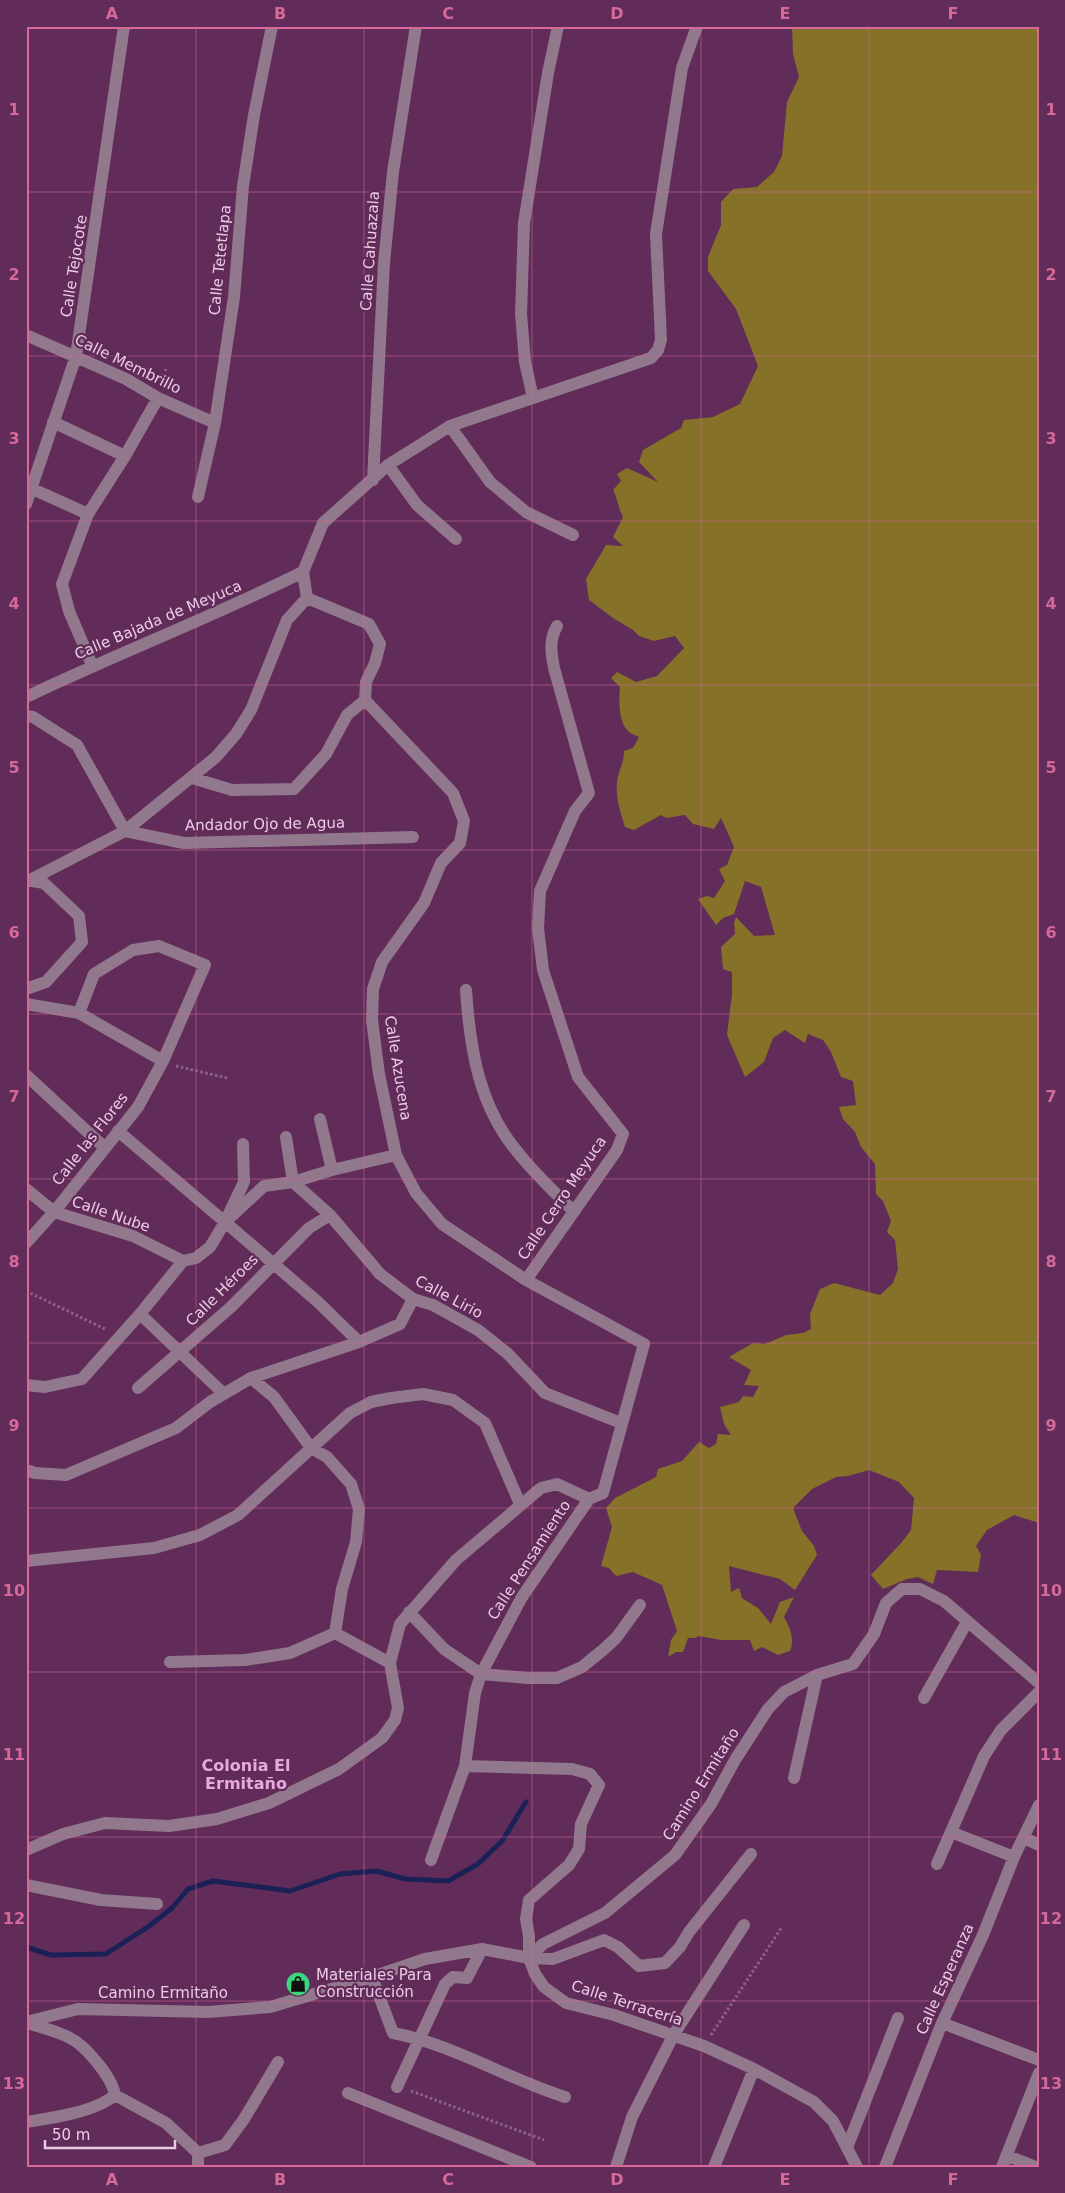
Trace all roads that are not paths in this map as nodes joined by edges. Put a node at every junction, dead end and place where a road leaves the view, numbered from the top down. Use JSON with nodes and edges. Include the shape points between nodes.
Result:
{"nodes":[{"id":1,"x":124,"y":26,"type":"edge"},
{"id":2,"x":272,"y":26,"type":"edge"},
{"id":3,"x":416,"y":26,"type":"edge"},
{"id":4,"x":558,"y":26,"type":"edge"},
{"id":5,"x":697,"y":26,"type":"edge"},
{"id":6,"x":26,"y":335,"type":"edge"},
{"id":7,"x":76,"y":356,"type":"junction"},
{"id":8,"x":158,"y":398,"type":"junction"},
{"id":9,"x":533,"y":398,"type":"junction"},
{"id":10,"x":53,"y":422,"type":"junction"},
{"id":11,"x":215,"y":423,"type":"junction"},
{"id":12,"x":450,"y":426,"type":"junction"},
{"id":13,"x":125,"y":456,"type":"junction"},
{"id":14,"x":388,"y":465,"type":"junction"},
{"id":15,"x":373,"y":480,"type":"junction"},
{"id":16,"x":28,"y":487,"type":"edge"},
{"id":17,"x":198,"y":497,"type":"dead end"},
{"id":18,"x":26,"y":504,"type":"edge"},
{"id":19,"x":88,"y":514,"type":"junction"},
{"id":20,"x":573,"y":535,"type":"dead end"},
{"id":21,"x":456,"y":538,"type":"dead end"},
{"id":22,"x":303,"y":572,"type":"junction"},
{"id":23,"x":306,"y":598,"type":"junction"},
{"id":24,"x":558,"y":626,"type":"dead end"},
{"id":25,"x":92,"y":666,"type":"junction"},
{"id":26,"x":26,"y":697,"type":"edge"},
{"id":27,"x":365,"y":700,"type":"junction"},
{"id":28,"x":26,"y":716,"type":"edge"},
{"id":29,"x":192,"y":778,"type":"junction"},
{"id":30,"x":125,"y":831,"type":"junction"},
{"id":31,"x":413,"y":838,"type":"dead end"},
{"id":32,"x":26,"y":881,"type":"edge"},
{"id":33,"x":26,"y":989,"type":"edge"},
{"id":34,"x":466,"y":990,"type":"dead end"},
{"id":35,"x":26,"y":1004,"type":"edge"},
{"id":36,"x":80,"y":1013,"type":"junction"},
{"id":37,"x":163,"y":1061,"type":"junction"},
{"id":38,"x":26,"y":1075,"type":"edge"},
{"id":39,"x":320,"y":1119,"type":"dead end"},
{"id":40,"x":118,"y":1131,"type":"junction"},
{"id":41,"x":286,"y":1137,"type":"dead end"},
{"id":42,"x":243,"y":1144,"type":"dead end"},
{"id":43,"x":105,"y":1148,"type":"junction"},
{"id":44,"x":396,"y":1155,"type":"junction"},
{"id":45,"x":332,"y":1170,"type":"junction"},
{"id":46,"x":293,"y":1182,"type":"junction"},
{"id":47,"x":26,"y":1188,"type":"edge"},
{"id":48,"x":573,"y":1211,"type":"junction"},
{"id":49,"x":54,"y":1212,"type":"junction"},
{"id":50,"x":330,"y":1215,"type":"junction"},
{"id":51,"x":225,"y":1222,"type":"junction"},
{"id":52,"x":26,"y":1243,"type":"edge"},
{"id":53,"x":183,"y":1262,"type":"junction"},
{"id":54,"x":273,"y":1263,"type":"junction"},
{"id":55,"x":526,"y":1280,"type":"junction"},
{"id":56,"x":413,"y":1298,"type":"junction"},
{"id":57,"x":140,"y":1314,"type":"junction"},
{"id":58,"x":359,"y":1342,"type":"junction"},
{"id":59,"x":644,"y":1344,"type":"joint"},
{"id":60,"x":180,"y":1353,"type":"junction"},
{"id":61,"x":252,"y":1378,"type":"junction"},
{"id":62,"x":29,"y":1386,"type":"edge"},
{"id":63,"x":138,"y":1388,"type":"dead end"},
{"id":64,"x":224,"y":1394,"type":"junction"},
{"id":65,"x":622,"y":1423,"type":"junction"},
{"id":66,"x":311,"y":1448,"type":"junction"},
{"id":67,"x":26,"y":1470,"type":"edge"},
{"id":68,"x":589,"y":1499,"type":"junction"},
{"id":69,"x":520,"y":1504,"type":"junction"},
{"id":70,"x":26,"y":1561,"type":"edge"},
{"id":71,"x":640,"y":1605,"type":"dead end"},
{"id":72,"x":409,"y":1612,"type":"junction"},
{"id":73,"x":967,"y":1622,"type":"junction"},
{"id":74,"x":335,"y":1633,"type":"junction"},
{"id":75,"x":170,"y":1662,"type":"dead end"},
{"id":76,"x":390,"y":1664,"type":"junction"},
{"id":77,"x":481,"y":1674,"type":"junction"},
{"id":78,"x":817,"y":1674,"type":"junction"},
{"id":79,"x":1039,"y":1683,"type":"edge"},
{"id":80,"x":1039,"y":1692,"type":"edge"},
{"id":81,"x":924,"y":1698,"type":"dead end"},
{"id":82,"x":465,"y":1766,"type":"junction"},
{"id":83,"x":794,"y":1778,"type":"dead end"},
{"id":84,"x":1039,"y":1805,"type":"edge"},
{"id":85,"x":951,"y":1832,"type":"junction"},
{"id":86,"x":1024,"y":1838,"type":"junction"},
{"id":87,"x":1039,"y":1845,"type":"edge"},
{"id":88,"x":26,"y":1850,"type":"edge"},
{"id":89,"x":751,"y":1854,"type":"dead end"},
{"id":90,"x":1014,"y":1857,"type":"junction"},
{"id":91,"x":431,"y":1860,"type":"dead end"},
{"id":92,"x":937,"y":1864,"type":"dead end"},
{"id":93,"x":26,"y":1885,"type":"edge"},
{"id":94,"x":157,"y":1904,"type":"dead end"},
{"id":95,"x":744,"y":1925,"type":"dead end"},
{"id":96,"x":482,"y":1949,"type":"junction"},
{"id":97,"x":529,"y":1958,"type":"junction"},
{"id":98,"x":372,"y":1977,"type":"junction"},
{"id":99,"x":898,"y":2018,"type":"dead end"},
{"id":100,"x":26,"y":2022,"type":"edge"},
{"id":101,"x":942,"y":2023,"type":"junction"},
{"id":102,"x":674,"y":2034,"type":"junction"},
{"id":103,"x":420,"y":2038,"type":"junction"},
{"id":104,"x":1039,"y":2060,"type":"edge"},
{"id":105,"x":278,"y":2062,"type":"dead end"},
{"id":106,"x":754,"y":2069,"type":"junction"},
{"id":107,"x":1039,"y":2073,"type":"edge"},
{"id":108,"x":397,"y":2086,"type":"road end"},
{"id":109,"x":348,"y":2093,"type":"dead end"},
{"id":110,"x":115,"y":2095,"type":"junction"},
{"id":111,"x":565,"y":2097,"type":"dead end"},
{"id":112,"x":26,"y":2122,"type":"edge"},
{"id":113,"x":848,"y":2146,"type":"junction"},
{"id":114,"x":198,"y":2153,"type":"junction"},
{"id":115,"x":1005,"y":2161,"type":"edge"},
{"id":116,"x":198,"y":2167,"type":"edge"},
{"id":117,"x":531,"y":2167,"type":"edge"},
{"id":118,"x":616,"y":2167,"type":"edge"},
{"id":119,"x":714,"y":2167,"type":"edge"},
{"id":120,"x":858,"y":2167,"type":"edge"},
{"id":121,"x":885,"y":2167,"type":"edge"},
{"id":122,"x":1036,"y":2167,"type":"edge"}],
"edges":[{"from":1,"to":7,"type":"street","name":"Calle Tejocote"},
{"from":2,"to":11,"type":"street","name":"Calle Tetetlapa","via":[[243,186],[234,297]]},
{"from":3,"to":15,"type":"street","name":"Calle Cahuazala","via":[[392,172]]},
{"from":4,"to":9,"type":"street","via":[[524,223],[520,314]]},
{"from":5,"to":9,"type":"street","via":[[682,68],[656,234],[661,340],[658,350],[651,358]]},
{"from":6,"to":7,"type":"street","name":"Calle Membrillo"},
{"from":7,"to":8,"type":"street","name":"Calle Membrillo"},
{"from":7,"to":10,"type":"street","name":"Calle Tejocote"},
{"from":8,"to":11,"type":"street","name":"Calle Membrillo"},
{"from":8,"to":13,"type":"street"},
{"from":9,"to":12,"type":"street"},
{"from":10,"to":13,"type":"street"},
{"from":10,"to":16,"type":"street","name":"Calle Tejocote"},
{"from":11,"to":17,"type":"street","name":"Calle Tetetlapa"},
{"from":12,"to":14,"type":"street"},
{"from":12,"to":20,"type":"street","via":[[490,482],[526,512]]},
{"from":13,"to":19,"type":"street"},
{"from":14,"to":15,"type":"street"},
{"from":14,"to":21,"type":"street","via":[[417,506]]},
{"from":15,"to":22,"type":"street","via":[[322,523]]},
{"from":16,"to":18,"type":"street","name":"Calle Tejocote"},
{"from":16,"to":19,"type":"street"},
{"from":19,"to":25,"type":"street","via":[[62,584],[68,611]]},
{"from":22,"to":23,"type":"street"},
{"from":22,"to":25,"type":"street","name":"Calle Bajada de Meyuca"},
{"from":23,"to":27,"type":"street","via":[[369,624],[380,644],[366,682]]},
{"from":23,"to":29,"type":"street","via":[[287,620],[251,710],[236,734]]},
{"from":24,"to":48,"type":"street","name":"Calle Cerro Meyuca","via":[[552,635],[550,649],[589,793],[575,812],[540,891],[540,945],[544,970],[578,1077],[623,1134],[617,1150]]},
{"from":25,"to":26,"type":"street","name":"Calle Bajada de Meyuca"},
{"from":27,"to":29,"type":"street","via":[[347,715],[326,754],[294,789],[232,790]]},
{"from":27,"to":44,"type":"street","name":"Calle Azucena","via":[[452,793],[464,822],[460,843],[441,863],[424,902],[382,962],[374,990],[372,1020],[379,1074]]},
{"from":28,"to":30,"type":"street","via":[[33,716],[77,745]]},
{"from":29,"to":30,"type":"street"},
{"from":30,"to":31,"type":"street","name":"Andador Ojo de Agua","via":[[184,843]]},
{"from":30,"to":32,"type":"street"},
{"from":32,"to":33,"type":"street","via":[[44,883],[79,916],[82,942],[46,982]]},
{"from":34,"to":48,"type":"street","via":[[469,1034],[483,1095],[518,1154]]},
{"from":35,"to":36,"type":"street"},
{"from":36,"to":37,"type":"street"},
{"from":36,"to":37,"type":"street","name":"Calle las Flores","via":[[94,974],[133,950],[159,946],[205,965]]},
{"from":37,"to":40,"type":"street","name":"Calle las Flores","via":[[138,1107]]},
{"from":38,"to":43,"type":"street"},
{"from":39,"to":45,"type":"street"},
{"from":40,"to":43,"type":"street","name":"Calle las Flores"},
{"from":40,"to":51,"type":"street"},
{"from":41,"to":46,"type":"street"},
{"from":42,"to":51,"type":"street","via":[[244,1182]]},
{"from":43,"to":49,"type":"street","name":"Calle las Flores"},
{"from":44,"to":45,"type":"street"},
{"from":44,"to":55,"type":"street","name":"Calle Azucena","via":[[416,1193],[442,1224]]},
{"from":45,"to":46,"type":"street"},
{"from":46,"to":50,"type":"street","name":"Calle Lirio"},
{"from":46,"to":51,"type":"street","via":[[264,1186]]},
{"from":47,"to":49,"type":"street"},
{"from":48,"to":55,"type":"street","name":"Calle Cerro Meyuca"},
{"from":49,"to":52,"type":"street","name":"Calle las Flores"},
{"from":49,"to":53,"type":"street","name":"Calle Nube","via":[[133,1236]]},
{"from":50,"to":54,"type":"street","name":"Calle Héroes","via":[[309,1228]]},
{"from":50,"to":56,"type":"street","name":"Calle Lirio","via":[[380,1274]]},
{"from":51,"to":53,"type":"street","via":[[210,1247],[196,1258]]},
{"from":51,"to":54,"type":"street"},
{"from":53,"to":57,"type":"street"},
{"from":54,"to":58,"type":"street"},
{"from":54,"to":60,"type":"street","name":"Calle Héroes"},
{"from":55,"to":59,"type":"street","name":"Calle Azucena"},
{"from":56,"to":58,"type":"street","via":[[400,1324]]},
{"from":56,"to":65,"type":"street","name":"Calle Lirio","via":[[433,1305],[478,1330],[508,1353],[545,1393]]},
{"from":57,"to":60,"type":"street"},
{"from":57,"to":62,"type":"street","via":[[82,1379],[45,1387]]},
{"from":58,"to":61,"type":"street"},
{"from":59,"to":65,"type":"street","name":"Calle Pensamiento"},
{"from":60,"to":63,"type":"street","name":"Calle Héroes"},
{"from":60,"to":64,"type":"street"},
{"from":61,"to":64,"type":"street"},
{"from":61,"to":66,"type":"street","via":[[274,1397]]},
{"from":64,"to":67,"type":"street","via":[[176,1428],[66,1475]]},
{"from":65,"to":68,"type":"street","name":"Calle Pensamiento","via":[[603,1493]]},
{"from":66,"to":69,"type":"street","via":[[350,1414],[371,1402],[422,1394],[453,1400],[485,1423]]},
{"from":66,"to":70,"type":"street","via":[[238,1515],[200,1535],[154,1548]]},
{"from":66,"to":74,"type":"street","via":[[327,1457],[351,1484],[359,1509],[356,1542],[342,1589]]},
{"from":68,"to":69,"type":"street","via":[[557,1484],[541,1488]]},
{"from":68,"to":77,"type":"street","name":"Calle Pensamiento","via":[[522,1597]]},
{"from":69,"to":72,"type":"street","via":[[456,1560]]},
{"from":71,"to":77,"type":"street","via":[[603,1650],[582,1667],[557,1678]]},
{"from":72,"to":76,"type":"street","via":[[400,1624]]},
{"from":72,"to":77,"type":"street","via":[[444,1649]]},
{"from":73,"to":78,"type":"street","name":"Camino Ermitaño","via":[[944,1601],[920,1589],[902,1589],[886,1602],[874,1634],[853,1664]]},
{"from":73,"to":79,"type":"street"},
{"from":73,"to":81,"type":"street"},
{"from":74,"to":75,"type":"street","via":[[290,1653],[245,1660]]},
{"from":74,"to":76,"type":"street"},
{"from":76,"to":88,"type":"street","via":[[398,1708],[395,1720],[382,1738],[339,1770],[269,1803],[217,1819],[169,1826],[105,1823],[63,1834]]},
{"from":77,"to":82,"type":"street","name":"Calle Pensamiento","via":[[475,1693]]},
{"from":78,"to":83,"type":"street"},
{"from":78,"to":97,"type":"street","name":"Camino Ermitaño","via":[[784,1692],[768,1709],[711,1804],[675,1855],[605,1913],[543,1944]]},
{"from":80,"to":85,"type":"street","via":[[1000,1730],[984,1756]]},
{"from":82,"to":91,"type":"street","name":"Calle Pensamiento"},
{"from":82,"to":97,"type":"street","via":[[572,1770],[590,1774],[599,1786],[581,1824],[579,1849],[569,1865],[529,1900],[526,1920]]},
{"from":84,"to":86,"type":"street","name":"Calle Esperanza"},
{"from":85,"to":90,"type":"street"},
{"from":85,"to":92,"type":"street"},
{"from":86,"to":87,"type":"street"},
{"from":86,"to":90,"type":"street","name":"Calle Esperanza"},
{"from":89,"to":97,"type":"street","via":[[665,1963],[639,1966],[618,1947],[604,1940],[553,1959]]},
{"from":90,"to":101,"type":"street","name":"Calle Esperanza","via":[[983,1935]]},
{"from":93,"to":94,"type":"street","via":[[101,1900]]},
{"from":95,"to":102,"type":"street"},
{"from":96,"to":97,"type":"street","name":"Camino Ermitaño"},
{"from":96,"to":98,"type":"street","name":"Camino Ermitaño","via":[[425,1958]]},
{"from":96,"to":103,"type":"street","via":[[467,1978],[453,1977],[445,1984]]},
{"from":97,"to":102,"type":"street","name":"Calle Terracería","via":[[544,1987],[566,2002]]},
{"from":98,"to":100,"type":"street","name":"Camino Ermitaño","via":[[270,2007],[208,2012],[78,2009]]},
{"from":98,"to":103,"type":"street","via":[[393,2033]]},
{"from":99,"to":113,"type":"street"},
{"from":100,"to":110,"type":"street","via":[[72,2039],[95,2060],[114,2087]]},
{"from":101,"to":104,"type":"street"},
{"from":101,"to":121,"type":"street","name":"Calle Esperanza"},
{"from":102,"to":106,"type":"street","name":"Calle Terracería"},
{"from":102,"to":118,"type":"street","via":[[632,2117]]},
{"from":103,"to":108,"type":"street"},
{"from":103,"to":111,"type":"street"},
{"from":105,"to":114,"type":"street","via":[[225,2145]]},
{"from":106,"to":113,"type":"street","name":"Calle Terracería","via":[[814,2102],[833,2121]]},
{"from":106,"to":119,"type":"street"},
{"from":107,"to":115,"type":"street"},
{"from":109,"to":117,"type":"street"},
{"from":110,"to":112,"type":"street","via":[[105,2103]]},
{"from":110,"to":114,"type":"street","via":[[166,2123]]},
{"from":113,"to":120,"type":"street","name":"Calle Terracería"},
{"from":114,"to":116,"type":"street"},
{"from":115,"to":122,"type":"street"}]}
